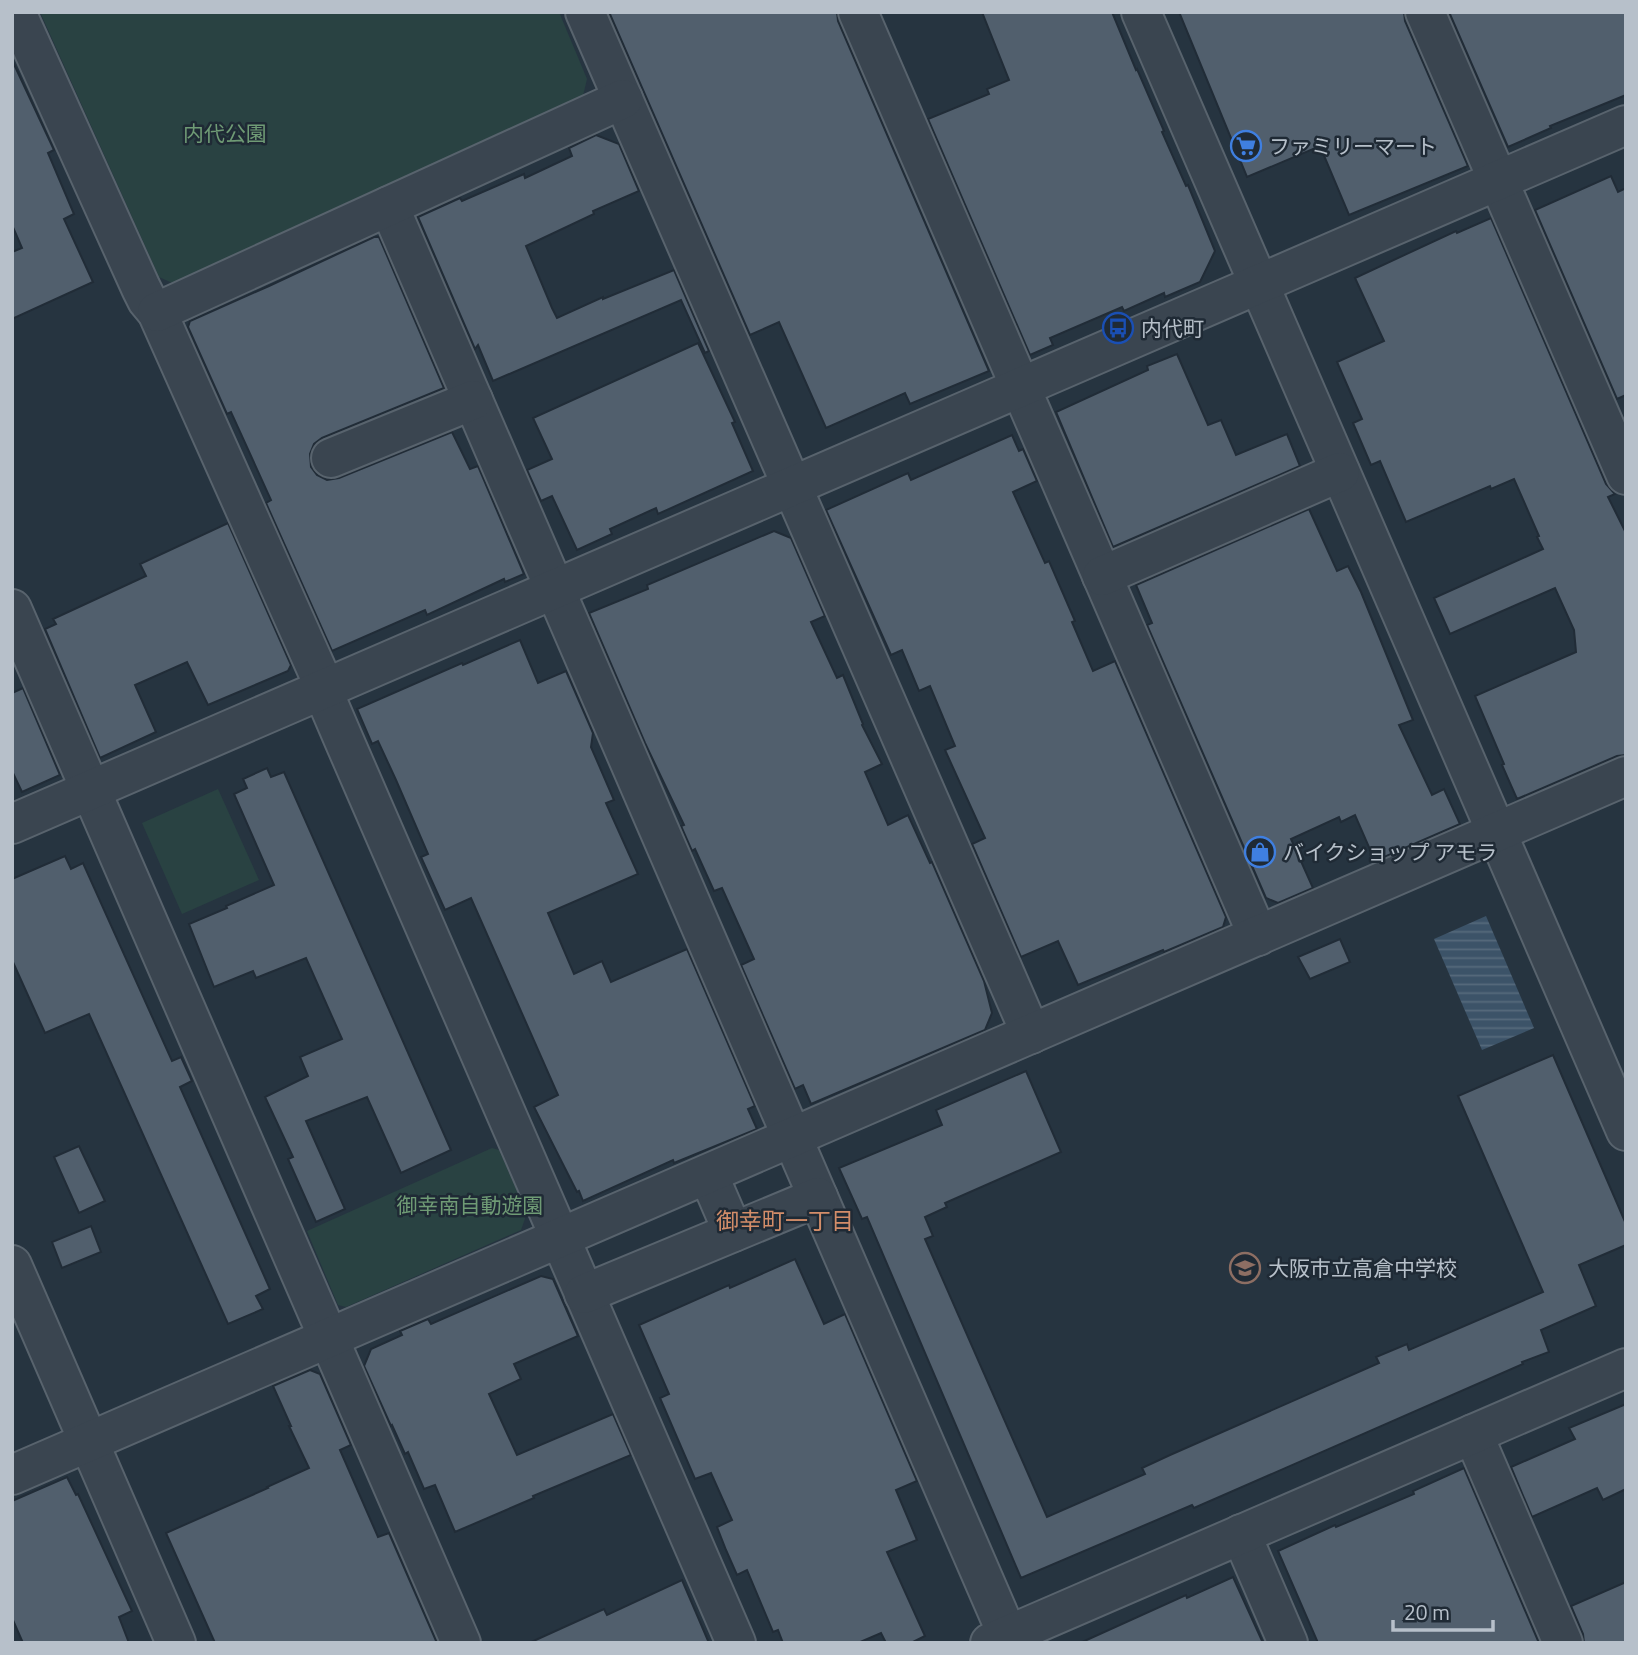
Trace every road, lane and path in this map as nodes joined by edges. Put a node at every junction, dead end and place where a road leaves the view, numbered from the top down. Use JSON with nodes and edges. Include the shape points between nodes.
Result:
{"nodes":[{"id":1,"x":16,"y":12,"type":"edge"},
{"id":2,"x":585,"y":12,"type":"edge"},
{"id":3,"x":858,"y":12,"type":"edge"},
{"id":4,"x":1141,"y":12,"type":"edge"},
{"id":5,"x":1425,"y":12,"type":"edge"},
{"id":6,"x":623,"y":99,"type":"junction"},
{"id":7,"x":1626,"y":125,"type":"edge"},
{"id":8,"x":1498,"y":180,"type":"junction"},
{"id":9,"x":388,"y":206,"type":"junction"},
{"id":10,"x":1259,"y":284,"type":"junction"},
{"id":11,"x":157,"y":312,"type":"junction"},
{"id":12,"x":1020,"y":387,"type":"junction"},
{"id":13,"x":473,"y":400,"type":"junction"},
{"id":14,"x":331,"y":458,"type":"dead end"},
{"id":15,"x":1340,"y":472,"type":"junction"},
{"id":16,"x":1626,"y":475,"type":"edge"},
{"id":17,"x":792,"y":486,"type":"junction"},
{"id":18,"x":1102,"y":576,"type":"junction"},
{"id":19,"x":555,"y":589,"type":"junction"},
{"id":20,"x":12,"y":609,"type":"edge"},
{"id":21,"x":325,"y":688,"type":"junction"},
{"id":22,"x":1626,"y":776,"type":"edge"},
{"id":23,"x":91,"y":790,"type":"junction"},
{"id":24,"x":12,"y":824,"type":"edge"},
{"id":25,"x":1496,"y":832,"type":"junction"},
{"id":26,"x":1258,"y":936,"type":"junction"},
{"id":27,"x":1031,"y":1034,"type":"junction"},
{"id":28,"x":1626,"y":1131,"type":"edge"},
{"id":29,"x":793,"y":1137,"type":"junction"},
{"id":30,"x":708,"y":1174,"type":"junction"},
{"id":31,"x":818,"y":1197,"type":"junction"},
{"id":32,"x":733,"y":1232,"type":"junction"},
{"id":33,"x":560,"y":1238,"type":"junction"},
{"id":34,"x":12,"y":1265,"type":"edge"},
{"id":35,"x":584,"y":1294,"type":"junction"},
{"id":36,"x":328,"y":1338,"type":"junction"},
{"id":37,"x":1626,"y":1368,"type":"edge"},
{"id":38,"x":1473,"y":1433,"type":"junction"},
{"id":39,"x":89,"y":1442,"type":"junction"},
{"id":40,"x":12,"y":1475,"type":"edge"},
{"id":41,"x":1241,"y":1534,"type":"junction"},
{"id":42,"x":1003,"y":1640,"type":"edge"},
{"id":43,"x":176,"y":1643,"type":"edge"},
{"id":44,"x":461,"y":1643,"type":"edge"},
{"id":45,"x":736,"y":1643,"type":"edge"},
{"id":46,"x":1288,"y":1643,"type":"edge"},
{"id":47,"x":1563,"y":1643,"type":"edge"}],
"edges":[{"from":1,"to":11,"type":"street","via":[[147,300]]},
{"from":2,"to":6,"type":"street"},
{"from":3,"to":12,"type":"street"},
{"from":4,"to":10,"type":"street"},
{"from":5,"to":8,"type":"street"},
{"from":6,"to":9,"type":"street"},
{"from":6,"to":17,"type":"street"},
{"from":7,"to":8,"type":"street"},
{"from":8,"to":10,"type":"street"},
{"from":8,"to":16,"type":"street"},
{"from":9,"to":11,"type":"street"},
{"from":9,"to":13,"type":"street"},
{"from":10,"to":12,"type":"street"},
{"from":10,"to":15,"type":"street"},
{"from":11,"to":21,"type":"street"},
{"from":12,"to":17,"type":"street"},
{"from":12,"to":18,"type":"street"},
{"from":13,"to":14,"type":"street"},
{"from":13,"to":19,"type":"street"},
{"from":15,"to":18,"type":"street"},
{"from":15,"to":25,"type":"street"},
{"from":17,"to":19,"type":"street"},
{"from":17,"to":27,"type":"street"},
{"from":18,"to":26,"type":"street"},
{"from":19,"to":21,"type":"street"},
{"from":19,"to":29,"type":"street"},
{"from":20,"to":23,"type":"street"},
{"from":21,"to":23,"type":"street"},
{"from":21,"to":33,"type":"street"},
{"from":22,"to":25,"type":"street"},
{"from":23,"to":24,"type":"street"},
{"from":23,"to":36,"type":"street"},
{"from":25,"to":26,"type":"street"},
{"from":25,"to":28,"type":"street"},
{"from":26,"to":27,"type":"street"},
{"from":27,"to":29,"type":"street"},
{"from":29,"to":30,"type":"street"},
{"from":29,"to":31,"type":"street"},
{"from":30,"to":32,"type":"street"},
{"from":30,"to":33,"type":"street"},
{"from":31,"to":32,"type":"street"},
{"from":31,"to":42,"type":"street"},
{"from":32,"to":35,"type":"street"},
{"from":33,"to":35,"type":"street"},
{"from":33,"to":36,"type":"street"},
{"from":34,"to":39,"type":"street"},
{"from":35,"to":45,"type":"street"},
{"from":36,"to":39,"type":"street"},
{"from":36,"to":44,"type":"street"},
{"from":37,"to":38,"type":"street"},
{"from":38,"to":41,"type":"street"},
{"from":38,"to":47,"type":"street"},
{"from":39,"to":40,"type":"street"},
{"from":39,"to":43,"type":"street"},
{"from":41,"to":42,"type":"street"},
{"from":41,"to":46,"type":"street"}]}
